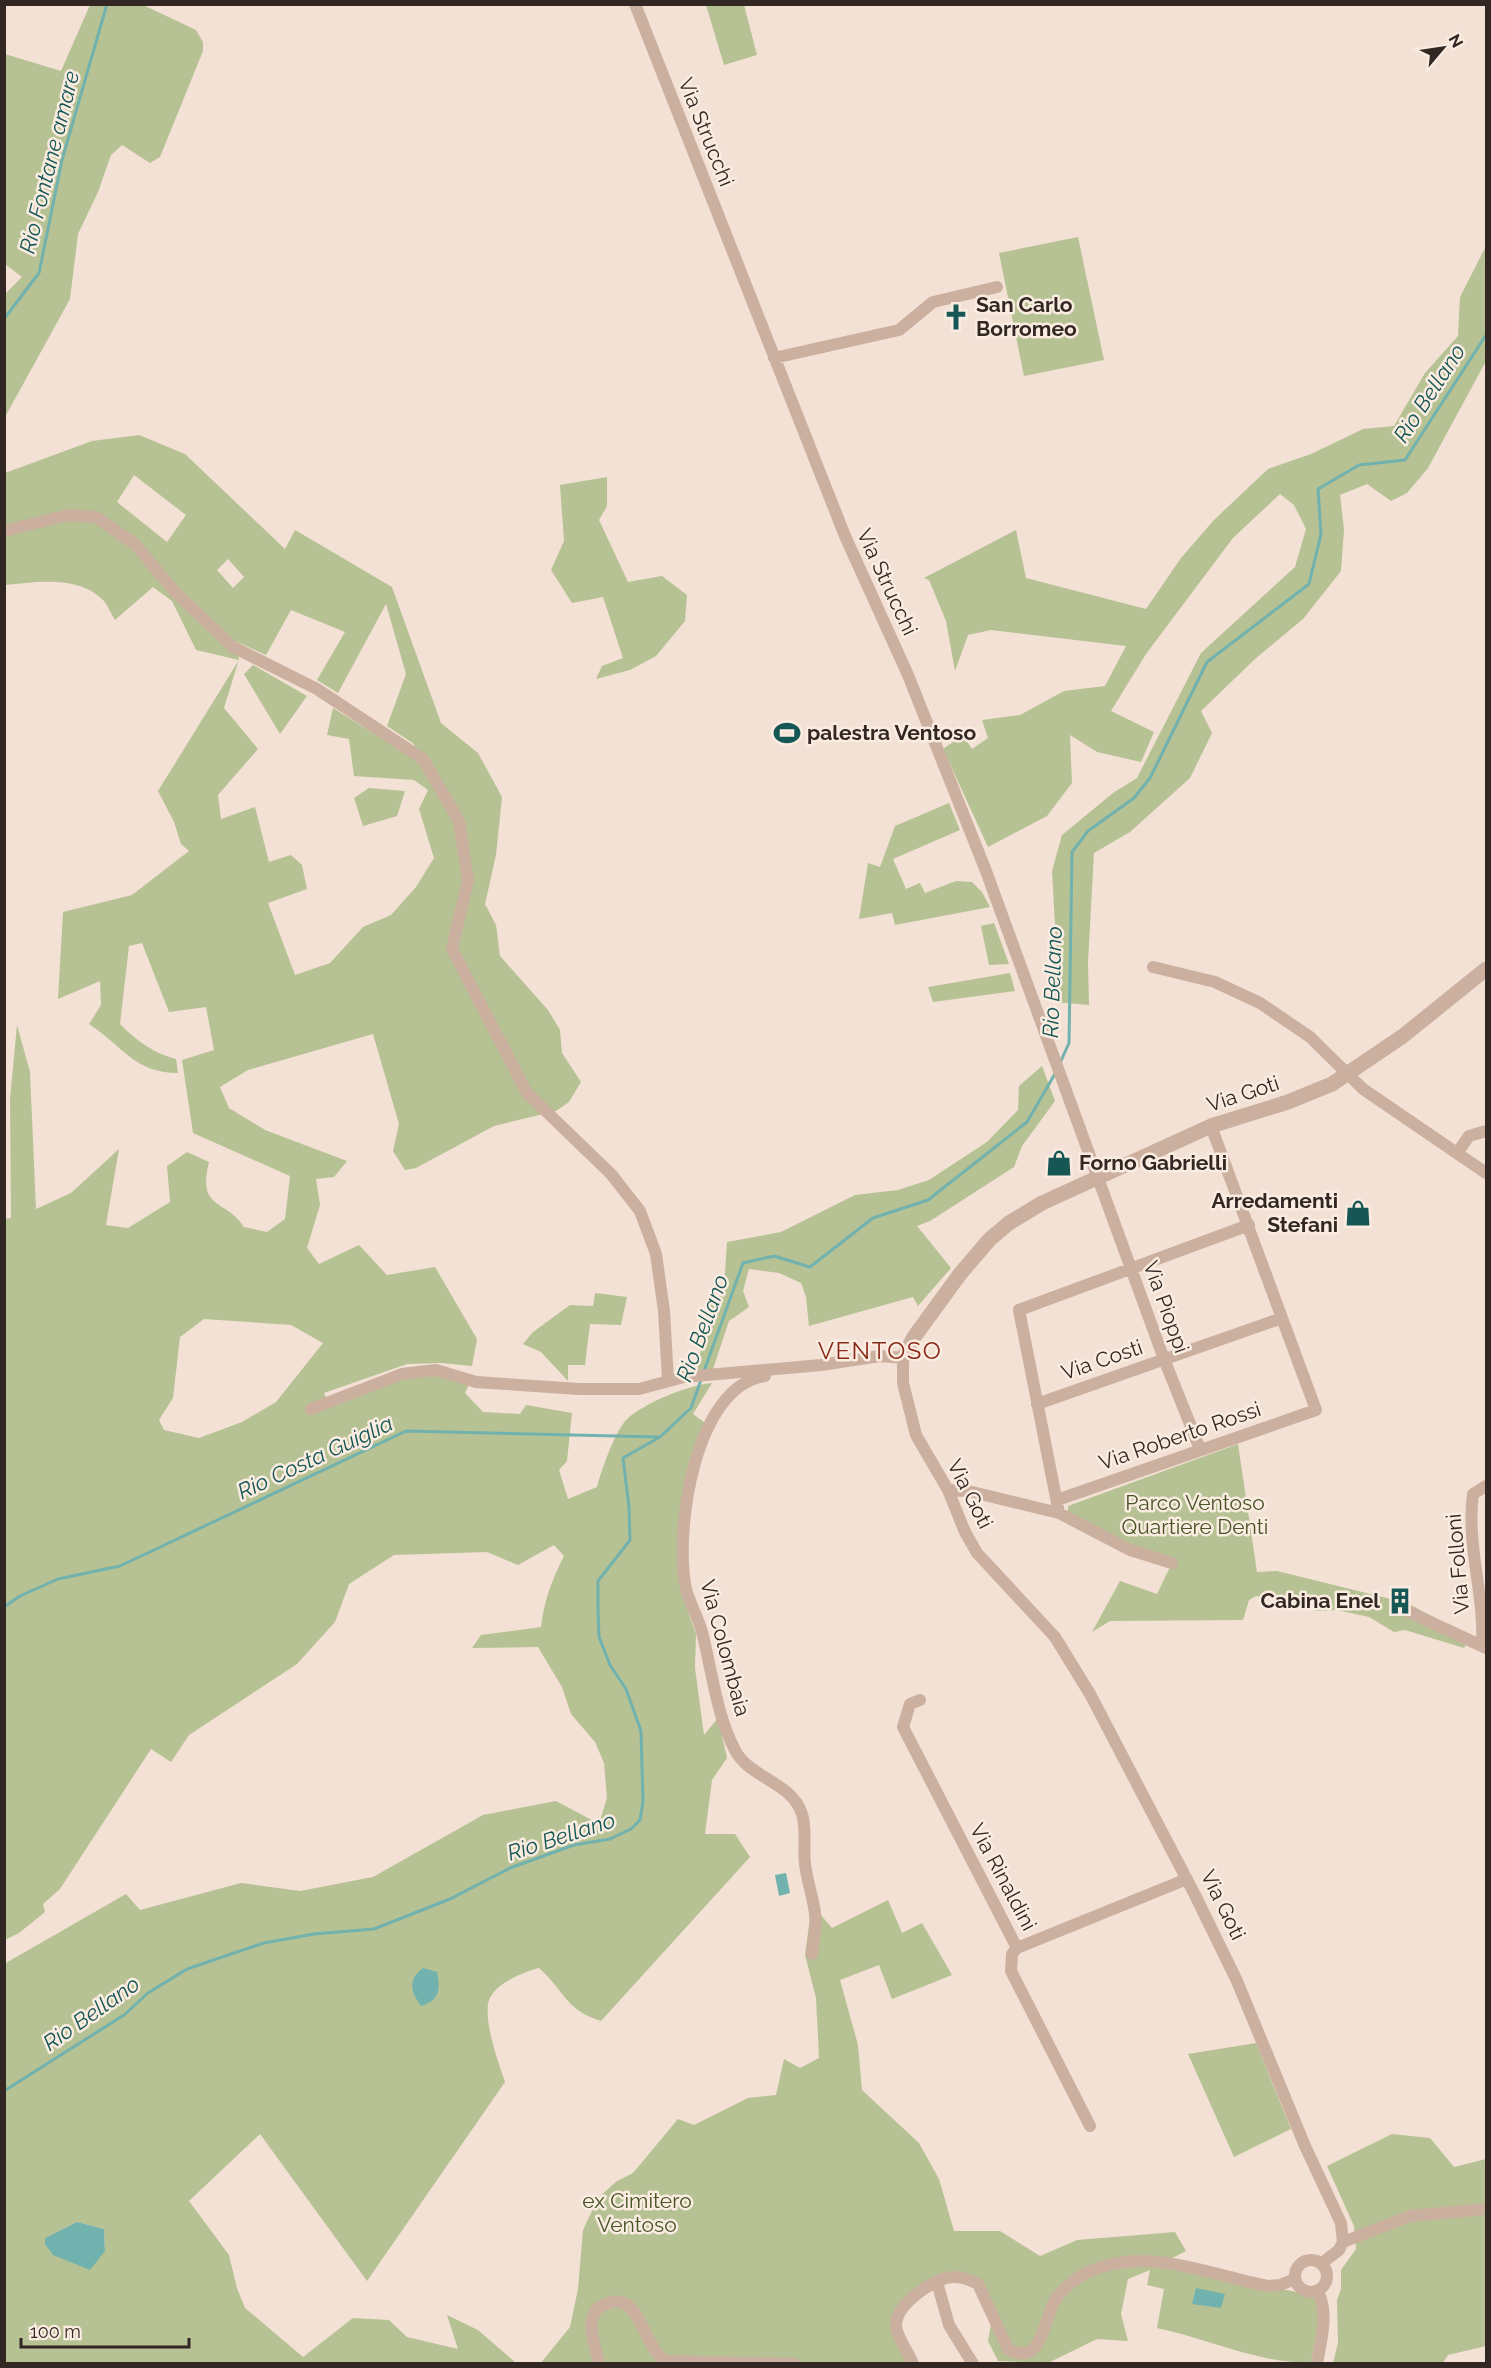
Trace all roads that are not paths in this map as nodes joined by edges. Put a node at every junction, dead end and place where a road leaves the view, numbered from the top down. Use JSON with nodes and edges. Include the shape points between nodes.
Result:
{"nodes":[{"id":1,"x":635,"y":4,"type":"edge"},
{"id":2,"x":997,"y":287,"type":"dead end"},
{"id":3,"x":774,"y":358,"type":"junction"},
{"id":4,"x":4,"y":531,"type":"edge"},
{"id":5,"x":1153,"y":967,"type":"dead end"},
{"id":6,"x":1486,"y":969,"type":"edge"},
{"id":7,"x":1347,"y":1075,"type":"junction"},
{"id":8,"x":1211,"y":1126,"type":"junction"},
{"id":9,"x":1486,"y":1131,"type":"edge"},
{"id":10,"x":1458,"y":1152,"type":"junction"},
{"id":11,"x":1486,"y":1173,"type":"edge"},
{"id":12,"x":1098,"y":1177,"type":"junction"},
{"id":13,"x":1249,"y":1225,"type":"junction"},
{"id":14,"x":1131,"y":1268,"type":"junction"},
{"id":15,"x":1282,"y":1318,"type":"junction"},
{"id":16,"x":903,"y":1358,"type":"junction"},
{"id":17,"x":1164,"y":1359,"type":"junction"},
{"id":18,"x":789,"y":1367,"type":"junction"},
{"id":19,"x":668,"y":1380,"type":"junction"},
{"id":20,"x":1037,"y":1404,"type":"junction"},
{"id":21,"x":311,"y":1409,"type":"dead end"},
{"id":22,"x":1200,"y":1449,"type":"junction"},
{"id":23,"x":1486,"y":1486,"type":"edge"},
{"id":24,"x":948,"y":1490,"type":"junction"},
{"id":25,"x":1058,"y":1507,"type":"junction"},
{"id":26,"x":1172,"y":1563,"type":"dead end"},
{"id":27,"x":1409,"y":1612,"type":"dead end"},
{"id":28,"x":1484,"y":1647,"type":"edge"},
{"id":29,"x":920,"y":1700,"type":"dead end"},
{"id":30,"x":1187,"y":1879,"type":"junction"},
{"id":31,"x":1017,"y":1948,"type":"junction"},
{"id":32,"x":812,"y":1954,"type":"dead end"},
{"id":33,"x":1090,"y":2126,"type":"dead end"},
{"id":34,"x":1486,"y":2209,"type":"edge"},
{"id":35,"x":1343,"y":2242,"type":"junction"},
{"id":36,"x":1322,"y":2264,"type":"junction"},
{"id":37,"x":1295,"y":2279,"type":"junction"},
{"id":38,"x":938,"y":2282,"type":"junction"},
{"id":39,"x":1318,"y":2291,"type":"junction"},
{"id":40,"x":599,"y":2364,"type":"edge"},
{"id":41,"x":794,"y":2364,"type":"edge"},
{"id":42,"x":913,"y":2364,"type":"edge"},
{"id":43,"x":973,"y":2364,"type":"edge"},
{"id":44,"x":1317,"y":2364,"type":"edge"}],
"edges":[{"from":1,"to":3,"type":"street","name":"Via Strucchi"},
{"from":2,"to":3,"type":"street","via":[[933,303],[899,330]]},
{"from":3,"to":12,"type":"street","name":"Via Strucchi","via":[[844,536],[916,695],[986,871]]},
{"from":4,"to":19,"type":"street","via":[[68,515],[96,517],[136,545],[175,592],[233,646],[317,689],[423,759],[459,821],[468,880],[452,949],[527,1093],[611,1174],[640,1211],[656,1254]]},
{"from":5,"to":7,"type":"street","via":[[1215,982],[1245,995],[1310,1037]]},
{"from":6,"to":7,"type":"street","name":"Via Goti"},
{"from":7,"to":8,"type":"street","name":"Via Goti","via":[[1299,1098]]},
{"from":7,"to":10,"type":"street"},
{"from":8,"to":12,"type":"street","name":"Via Goti"},
{"from":8,"to":13,"type":"street"},
{"from":9,"to":10,"type":"street","via":[[1469,1136]]},
{"from":10,"to":11,"type":"street"},
{"from":12,"to":14,"type":"street","name":"Via Pioppi"},
{"from":12,"to":16,"type":"street","name":"Via Goti","via":[[1042,1203],[1001,1229],[960,1274]]},
{"from":13,"to":14,"type":"street"},
{"from":13,"to":15,"type":"street"},
{"from":14,"to":17,"type":"street","name":"Via Pioppi"},
{"from":14,"to":20,"type":"street","via":[[1020,1310]]},
{"from":15,"to":17,"type":"street","name":"Via Costi"},
{"from":15,"to":22,"type":"street","name":"Via Roberto Rossi","via":[[1316,1410]]},
{"from":16,"to":18,"type":"street","name":"Via Colombaia","via":[[880,1356]]},
{"from":16,"to":24,"type":"street","name":"Via Goti","via":[[903,1383],[916,1435]]},
{"from":17,"to":20,"type":"street","name":"Via Costi"},
{"from":17,"to":22,"type":"street","name":"Via Pioppi"},
{"from":18,"to":19,"type":"street","name":"Via Colombaia"},
{"from":18,"to":32,"type":"street","name":"Via Colombaia","via":[[739,1386],[711,1421],[694,1466],[683,1547],[686,1589],[730,1740],[745,1764],[772,1780],[803,1815],[805,1865],[816,1915]]},
{"from":19,"to":21,"type":"street","name":"Via Colombaia","via":[[645,1389],[579,1389],[476,1382],[436,1370],[402,1374]]},
{"from":20,"to":25,"type":"street"},
{"from":22,"to":25,"type":"street","name":"Via Roberto Rossi"},
{"from":23,"to":28,"type":"street","name":"Via Folloni","via":[[1473,1494],[1470,1516]]},
{"from":24,"to":25,"type":"street"},
{"from":24,"to":30,"type":"street","name":"Via Goti","via":[[977,1553],[1055,1636],[1090,1694]]},
{"from":25,"to":26,"type":"street","via":[[1130,1550]]},
{"from":27,"to":28,"type":"street"},
{"from":29,"to":31,"type":"street","name":"Via Rinaldini","via":[[910,1704],[903,1727]]},
{"from":30,"to":31,"type":"street","name":"Via Rinaldini"},
{"from":30,"to":35,"type":"street","name":"Via Goti","via":[[1266,2045],[1305,2146],[1341,2223]]},
{"from":31,"to":33,"type":"street","via":[[1012,1954],[1011,1971]]},
{"from":34,"to":35,"type":"street","via":[[1410,2216]]},
{"from":35,"to":36,"type":"street","via":[[1334,2256]]},
{"from":36,"to":37,"type":"street","via":[[1314,2260],[1303,2262]]},
{"from":36,"to":39,"type":"street","via":[[1328,2276]]},
{"from":37,"to":38,"type":"street","via":[[1268,2286],[1155,2259],[1088,2272],[1070,2283],[1054,2301],[1041,2342],[1027,2356],[1008,2349],[978,2284],[962,2277]]},
{"from":37,"to":39,"type":"street","via":[[1303,2290]]},
{"from":38,"to":42,"type":"street","via":[[906,2304],[896,2321]]},
{"from":38,"to":43,"type":"street","via":[[949,2325]]},
{"from":39,"to":44,"type":"street","via":[[1325,2320]]},
{"from":40,"to":41,"type":"street","via":[[591,2322],[594,2312],[611,2300],[621,2301],[633,2312],[658,2356],[665,2361]]}]}
